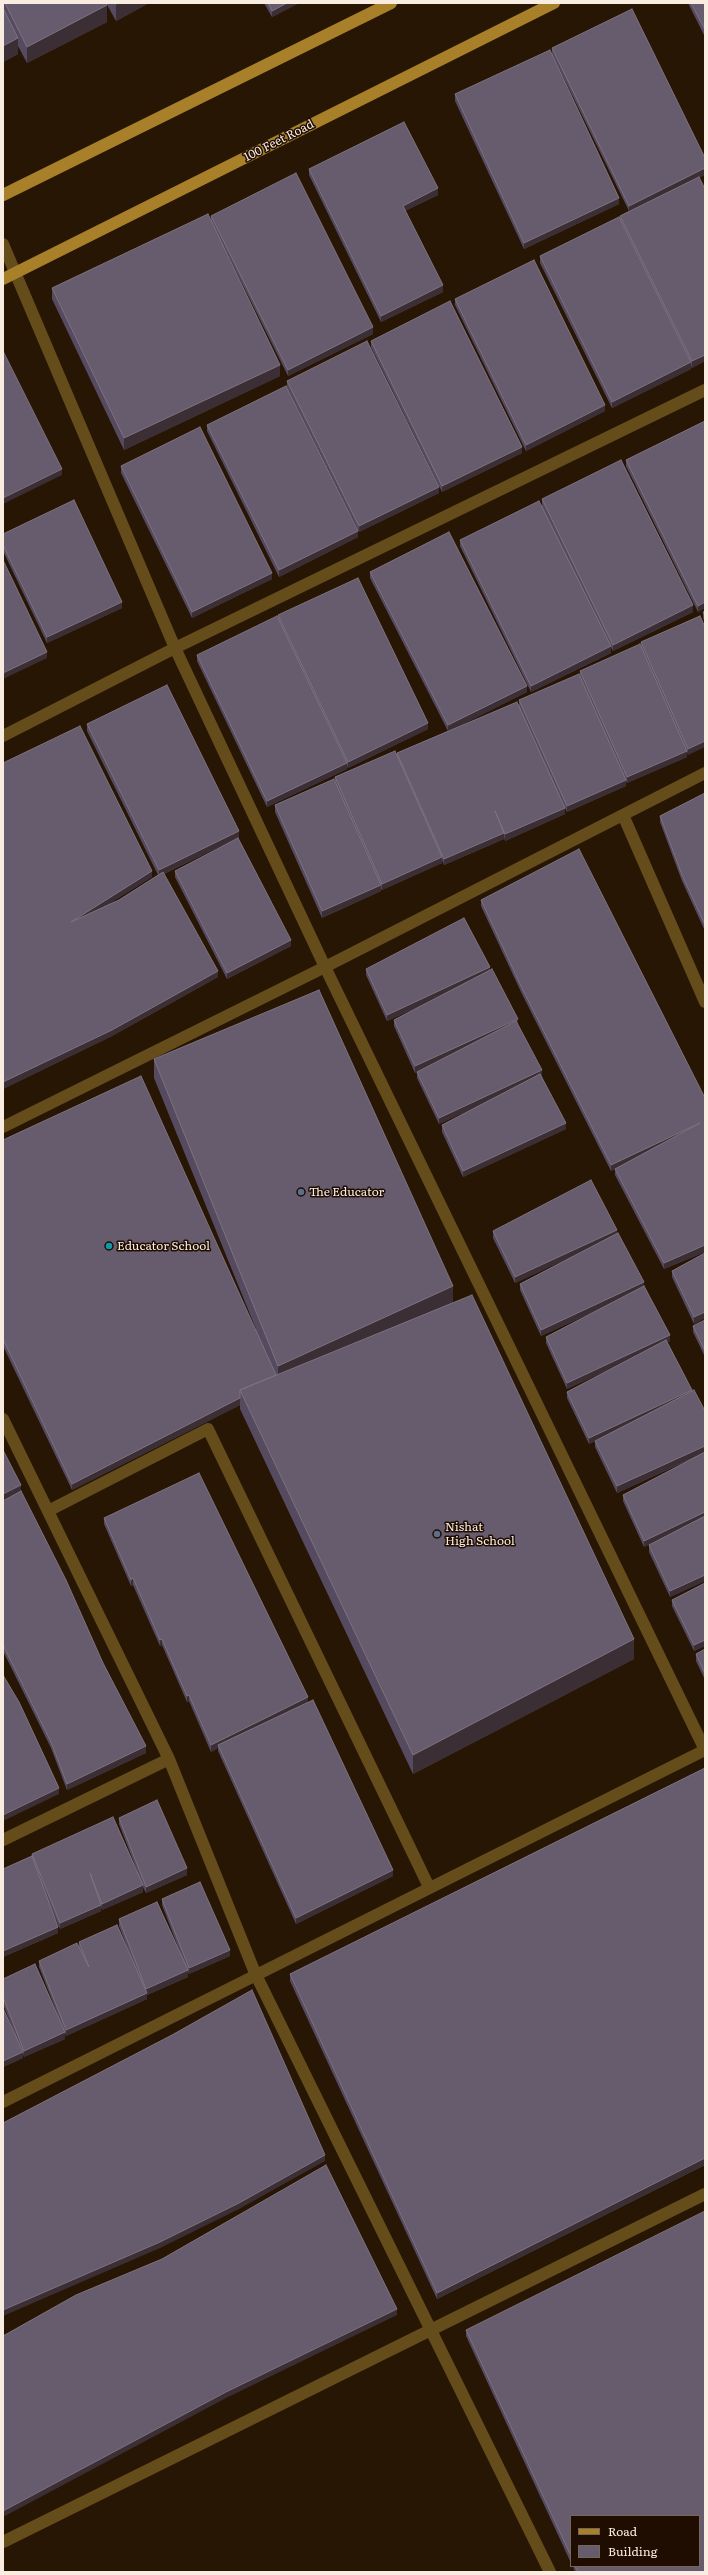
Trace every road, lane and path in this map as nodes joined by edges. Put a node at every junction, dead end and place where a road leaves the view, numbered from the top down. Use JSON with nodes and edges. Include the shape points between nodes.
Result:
{"nodes":[{"id":1,"x":391,"y":3,"type":"edge"},
{"id":2,"x":554,"y":3,"type":"edge"},
{"id":3,"x":3,"y":195,"type":"edge"},
{"id":4,"x":3,"y":244,"type":"edge"},
{"id":5,"x":14,"y":273,"type":"junction"},
{"id":6,"x":3,"y":279,"type":"edge"},
{"id":7,"x":705,"y":390,"type":"edge"},
{"id":8,"x":176,"y":648,"type":"junction"},
{"id":9,"x":3,"y":736,"type":"edge"},
{"id":10,"x":705,"y":773,"type":"edge"},
{"id":11,"x":623,"y":815,"type":"junction"},
{"id":12,"x":325,"y":968,"type":"junction"},
{"id":13,"x":705,"y":1002,"type":"edge"},
{"id":14,"x":3,"y":1127,"type":"edge"},
{"id":15,"x":3,"y":1419,"type":"edge"},
{"id":16,"x":48,"y":1511,"type":"junction"},
{"id":17,"x":705,"y":1750,"type":"edge"},
{"id":18,"x":169,"y":1759,"type":"junction"},
{"id":19,"x":3,"y":1840,"type":"edge"},
{"id":20,"x":429,"y":1887,"type":"junction"},
{"id":21,"x":255,"y":1973,"type":"junction"},
{"id":22,"x":3,"y":2102,"type":"edge"},
{"id":23,"x":705,"y":2194,"type":"edge"},
{"id":24,"x":430,"y":2330,"type":"junction"},
{"id":25,"x":3,"y":2542,"type":"edge"},
{"id":26,"x":550,"y":2572,"type":"edge"}],
"edges":[{"from":1,"to":3,"type":"main road"},
{"from":2,"to":5,"type":"main road","name":"100 Feet Road"},
{"from":4,"to":5,"type":"street"},
{"from":5,"to":6,"type":"main road","name":"100 Feet Road"},
{"from":5,"to":8,"type":"street"},
{"from":7,"to":8,"type":"street"},
{"from":8,"to":9,"type":"street"},
{"from":8,"to":12,"type":"street"},
{"from":10,"to":11,"type":"street"},
{"from":11,"to":12,"type":"street"},
{"from":11,"to":13,"type":"street"},
{"from":12,"to":14,"type":"street"},
{"from":12,"to":17,"type":"street"},
{"from":15,"to":16,"type":"street"},
{"from":16,"to":18,"type":"street"},
{"from":16,"to":20,"type":"street","via":[[208,1428]]},
{"from":17,"to":20,"type":"street"},
{"from":18,"to":19,"type":"street"},
{"from":18,"to":21,"type":"street"},
{"from":20,"to":21,"type":"street"},
{"from":21,"to":22,"type":"street"},
{"from":21,"to":24,"type":"street"},
{"from":23,"to":24,"type":"street"},
{"from":24,"to":25,"type":"street"},
{"from":24,"to":26,"type":"street"}]}
